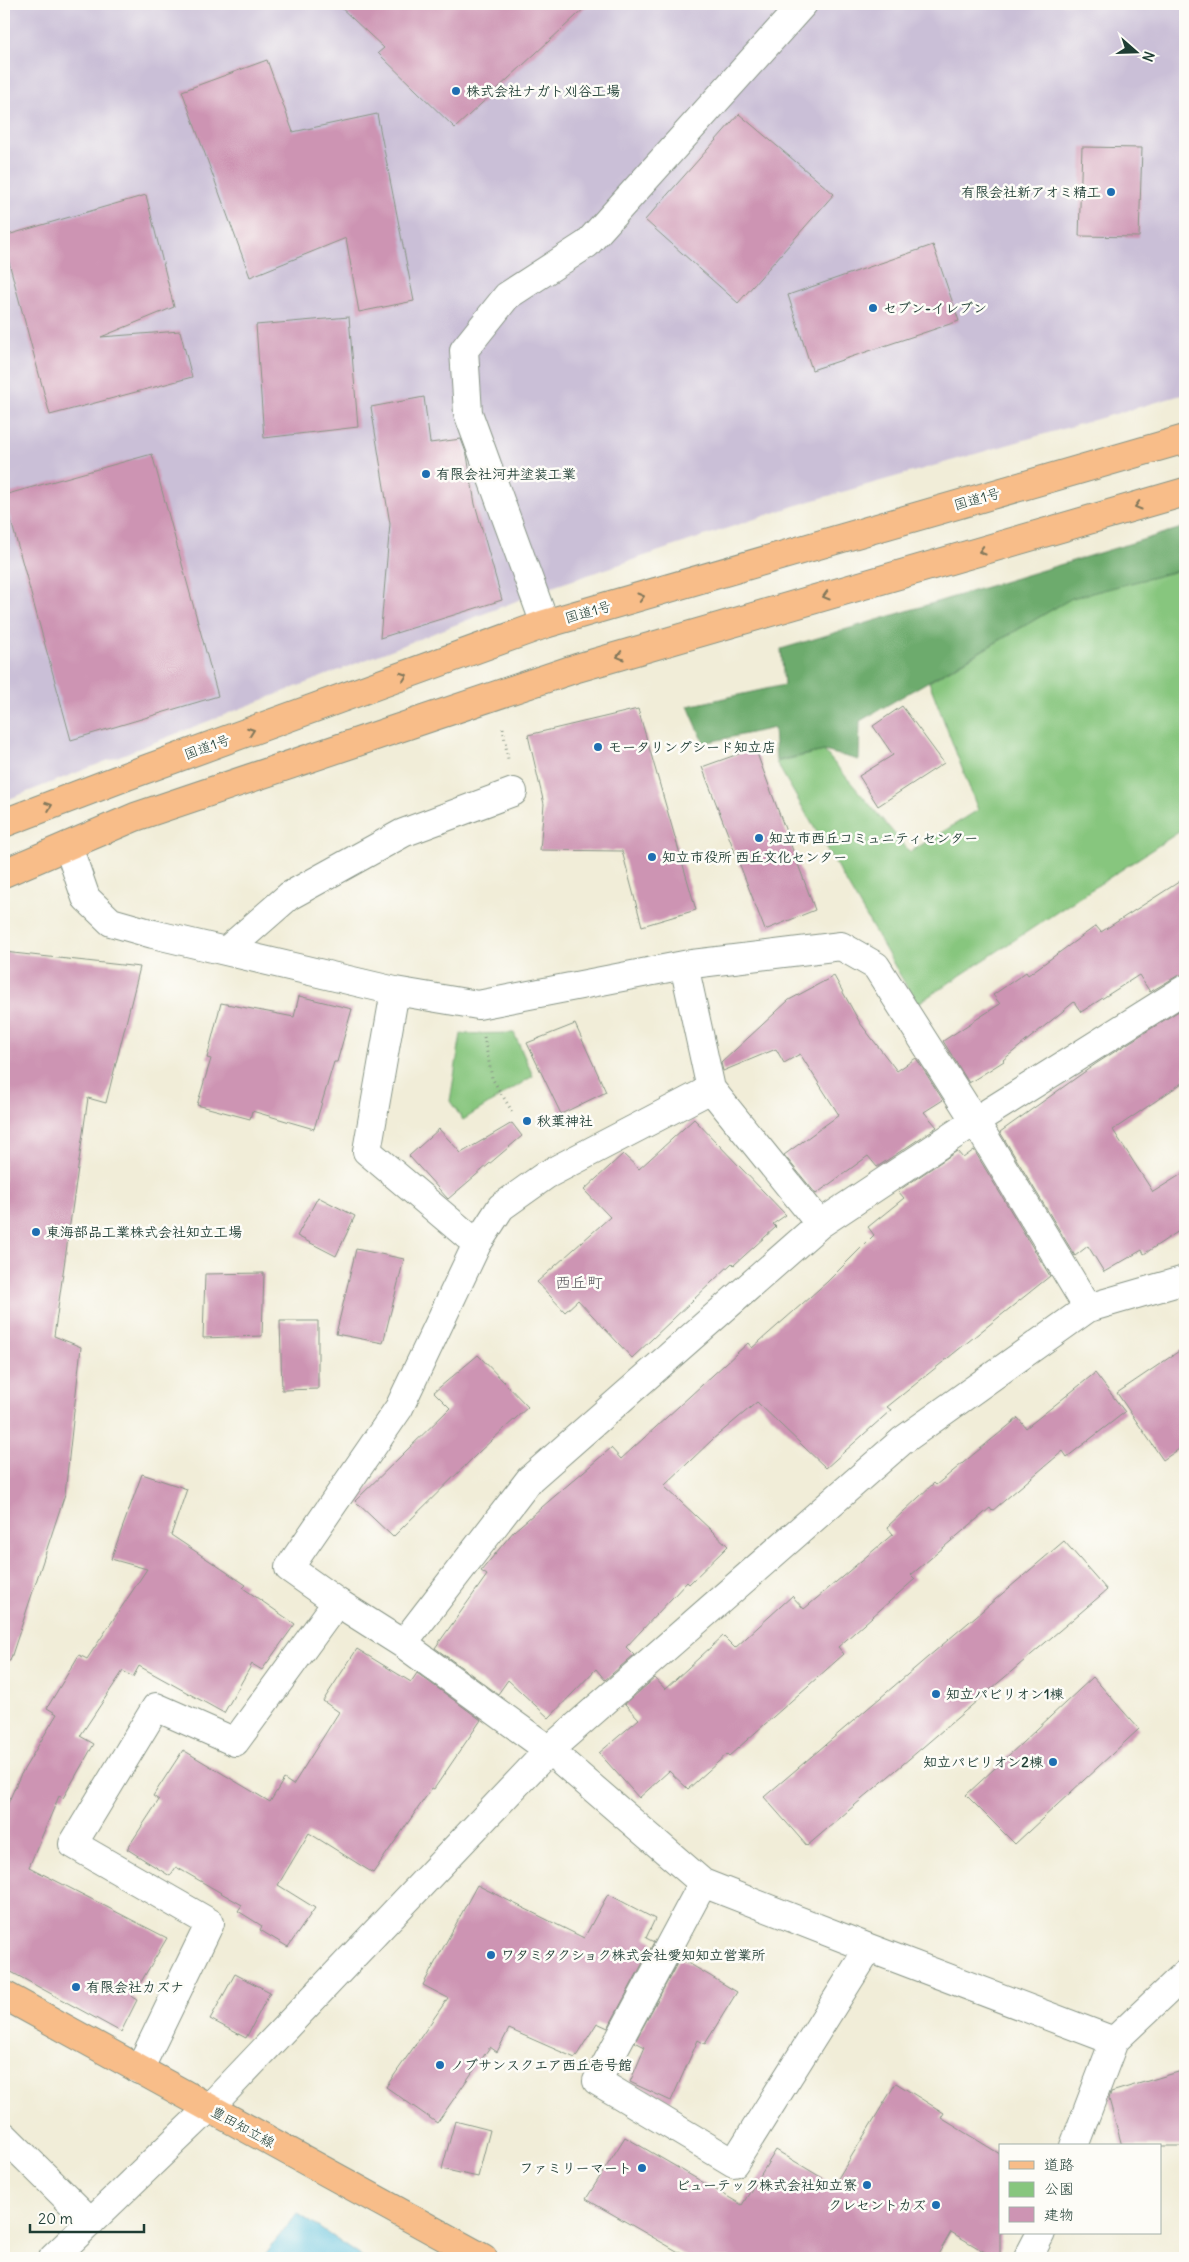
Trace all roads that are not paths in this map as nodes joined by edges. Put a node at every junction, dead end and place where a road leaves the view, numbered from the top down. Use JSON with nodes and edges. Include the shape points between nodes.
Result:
{"nodes":[{"id":1,"x":803,"y":4,"type":"edge"},
{"id":2,"x":1185,"y":439,"type":"edge"},
{"id":3,"x":1185,"y":492,"type":"edge"},
{"id":4,"x":545,"y":624,"type":"junction"},
{"id":5,"x":513,"y":792,"type":"road end"},
{"id":6,"x":4,"y":824,"type":"edge"},
{"id":7,"x":68,"y":846,"type":"junction"},
{"id":8,"x":4,"y":873,"type":"edge"},
{"id":9,"x":226,"y":951,"type":"junction"},
{"id":10,"x":684,"y":965,"type":"junction"},
{"id":11,"x":1185,"y":989,"type":"edge"},
{"id":12,"x":395,"y":991,"type":"junction"},
{"id":13,"x":711,"y":1089,"type":"junction"},
{"id":14,"x":976,"y":1121,"type":"junction"},
{"id":15,"x":820,"y":1224,"type":"junction"},
{"id":16,"x":477,"y":1244,"type":"junction"},
{"id":17,"x":1185,"y":1280,"type":"edge"},
{"id":18,"x":1088,"y":1308,"type":"junction"},
{"id":19,"x":337,"y":1602,"type":"junction"},
{"id":20,"x":403,"y":1644,"type":"junction"},
{"id":21,"x":549,"y":1750,"type":"junction"},
{"id":22,"x":703,"y":1882,"type":"junction"},
{"id":23,"x":869,"y":1948,"type":"junction"},
{"id":24,"x":1185,"y":1974,"type":"edge"},
{"id":25,"x":4,"y":1995,"type":"edge"},
{"id":26,"x":1114,"y":2041,"type":"junction"},
{"id":27,"x":139,"y":2070,"type":"junction"},
{"id":28,"x":209,"y":2108,"type":"junction"},
{"id":29,"x":4,"y":2136,"type":"edge"},
{"id":30,"x":1075,"y":2144,"type":"edge"},
{"id":31,"x":91,"y":2222,"type":"junction"},
{"id":32,"x":1040,"y":2234,"type":"edge"},
{"id":33,"x":53,"y":2258,"type":"edge"},
{"id":34,"x":483,"y":2258,"type":"edge"},
{"id":35,"x":1028,"y":2258,"type":"edge"}],
"edges":[{"from":1,"to":4,"type":"street","via":[[587,244],[507,296],[464,350],[468,413]]},
{"from":4,"to":2,"type":"main road","name":"国道1号","one_way":true},
{"from":3,"to":7,"type":"main road","one_way":true,"via":[[578,668],[135,817]]},
{"from":6,"to":4,"type":"main road","name":"国道1号","one_way":true},
{"from":5,"to":9,"type":"street","via":[[402,833],[289,896]]},
{"from":7,"to":8,"type":"main road"},
{"from":7,"to":9,"type":"street","via":[[86,898],[111,922]]},
{"from":9,"to":12,"type":"street"},
{"from":10,"to":12,"type":"street","via":[[478,1005]]},
{"from":10,"to":13,"type":"street"},
{"from":10,"to":14,"type":"street","via":[[841,946],[876,966]]},
{"from":11,"to":14,"type":"street"},
{"from":12,"to":16,"type":"street","via":[[367,1151]]},
{"from":13,"to":15,"type":"street"},
{"from":13,"to":16,"type":"street","via":[[546,1175],[501,1207]]},
{"from":14,"to":15,"type":"street"},
{"from":14,"to":18,"type":"street"},
{"from":15,"to":20,"type":"street","via":[[530,1479]]},
{"from":16,"to":19,"type":"street","via":[[399,1408],[289,1568]]},
{"from":17,"to":18,"type":"street"},
{"from":18,"to":21,"type":"street","via":[[902,1440]]},
{"from":19,"to":20,"type":"street"},
{"from":19,"to":27,"type":"street","via":[[235,1742],[156,1706],[73,1844],[210,1923]]},
{"from":20,"to":21,"type":"street"},
{"from":21,"to":22,"type":"street"},
{"from":21,"to":28,"type":"street"},
{"from":22,"to":23,"type":"street"},
{"from":22,"to":23,"type":"street","via":[[597,2081],[734,2163]]},
{"from":23,"to":26,"type":"street"},
{"from":24,"to":26,"type":"street"},
{"from":25,"to":27,"type":"main road","name":"豊田知立線"},
{"from":26,"to":30,"type":"street"},
{"from":27,"to":28,"type":"main road","name":"豊田知立線"},
{"from":28,"to":31,"type":"street"},
{"from":28,"to":34,"type":"main road","name":"豊田知立線"},
{"from":29,"to":31,"type":"street"},
{"from":31,"to":33,"type":"street"},
{"from":32,"to":35,"type":"street"}]}
